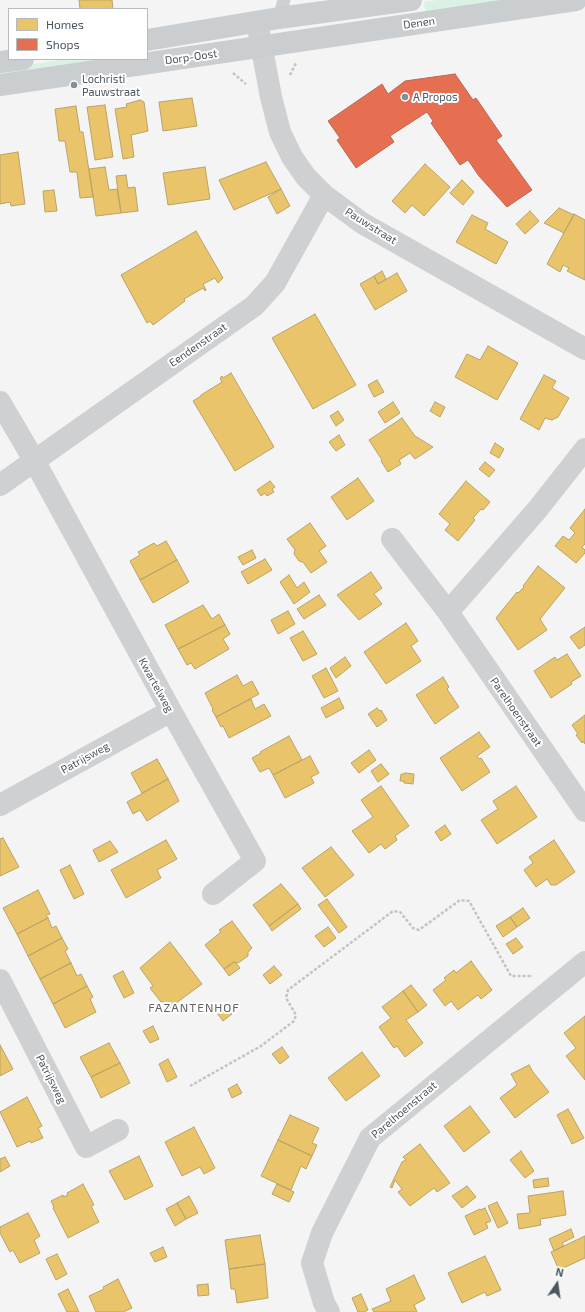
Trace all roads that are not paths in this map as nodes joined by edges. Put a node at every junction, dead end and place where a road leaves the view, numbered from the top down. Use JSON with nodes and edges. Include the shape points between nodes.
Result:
{"nodes":[{"id":1,"x":411,"y":0,"type":"edge"},
{"id":2,"x":576,"y":0,"type":"edge"},
{"id":3,"x":357,"y":4,"type":"edge"},
{"id":4,"x":281,"y":9,"type":"edge"},
{"id":5,"x":257,"y":22,"type":"junction"},
{"id":6,"x":362,"y":31,"type":"junction"},
{"id":7,"x":148,"y":40,"type":"edge"},
{"id":8,"x":262,"y":47,"type":"junction"},
{"id":9,"x":15,"y":60,"type":"edge"},
{"id":10,"x":0,"y":62,"type":"edge"},
{"id":11,"x":0,"y":85,"type":"edge"},
{"id":12,"x":324,"y":196,"type":"junction"},
{"id":13,"x":585,"y":349,"type":"edge"},
{"id":14,"x":0,"y":402,"type":"edge"},
{"id":15,"x":585,"y":449,"type":"edge"},
{"id":16,"x":34,"y":460,"type":"junction"},
{"id":17,"x":0,"y":485,"type":"edge"},
{"id":18,"x":392,"y":539,"type":"dead end"},
{"id":19,"x":448,"y":612,"type":"junction"},
{"id":20,"x":170,"y":711,"type":"junction"},
{"id":21,"x":0,"y":805,"type":"edge"},
{"id":22,"x":585,"y":811,"type":"edge"},
{"id":23,"x":213,"y":894,"type":"dead end"},
{"id":24,"x":585,"y":962,"type":"edge"},
{"id":25,"x":0,"y":980,"type":"edge"},
{"id":26,"x":118,"y":1130,"type":"dead end"},
{"id":27,"x":329,"y":1312,"type":"edge"}],
"edges":[{"from":1,"to":3,"type":"main road"},
{"from":2,"to":6,"type":"main road","name":"Denen"},
{"from":3,"to":4,"type":"main road"},
{"from":3,"to":6,"type":"lane"},
{"from":4,"to":5,"type":"main road"},
{"from":5,"to":7,"type":"main road"},
{"from":5,"to":8,"type":"street","name":"Pauwstraat"},
{"from":6,"to":8,"type":"main road","name":"Denen"},
{"from":8,"to":11,"type":"main road","name":"Dorp-Oost"},
{"from":8,"to":12,"type":"street","name":"Pauwstraat","via":[[280,132],[292,157]]},
{"from":9,"to":10,"type":"main road"},
{"from":12,"to":13,"type":"street","name":"Pauwstraat","via":[[362,223]]},
{"from":12,"to":16,"type":"street","name":"Eendenstraat","via":[[275,283],[254,306]]},
{"from":14,"to":16,"type":"street"},
{"from":15,"to":19,"type":"street","via":[[537,510]]},
{"from":16,"to":17,"type":"street","name":"Eendenstraat"},
{"from":16,"to":20,"type":"street","name":"Kwartelweg"},
{"from":18,"to":19,"type":"street","name":"Parelhoenstraat"},
{"from":19,"to":22,"type":"street","name":"Parelhoenstraat"},
{"from":20,"to":21,"type":"street","name":"Patrijsweg"},
{"from":20,"to":23,"type":"street","name":"Kwartelweg","via":[[255,861]]},
{"from":24,"to":27,"type":"street","name":"Parelhoenstraat","via":[[370,1138],[322,1233],[312,1263]]},
{"from":25,"to":26,"type":"street","name":"Patrijsweg","via":[[86,1147]]}]}
